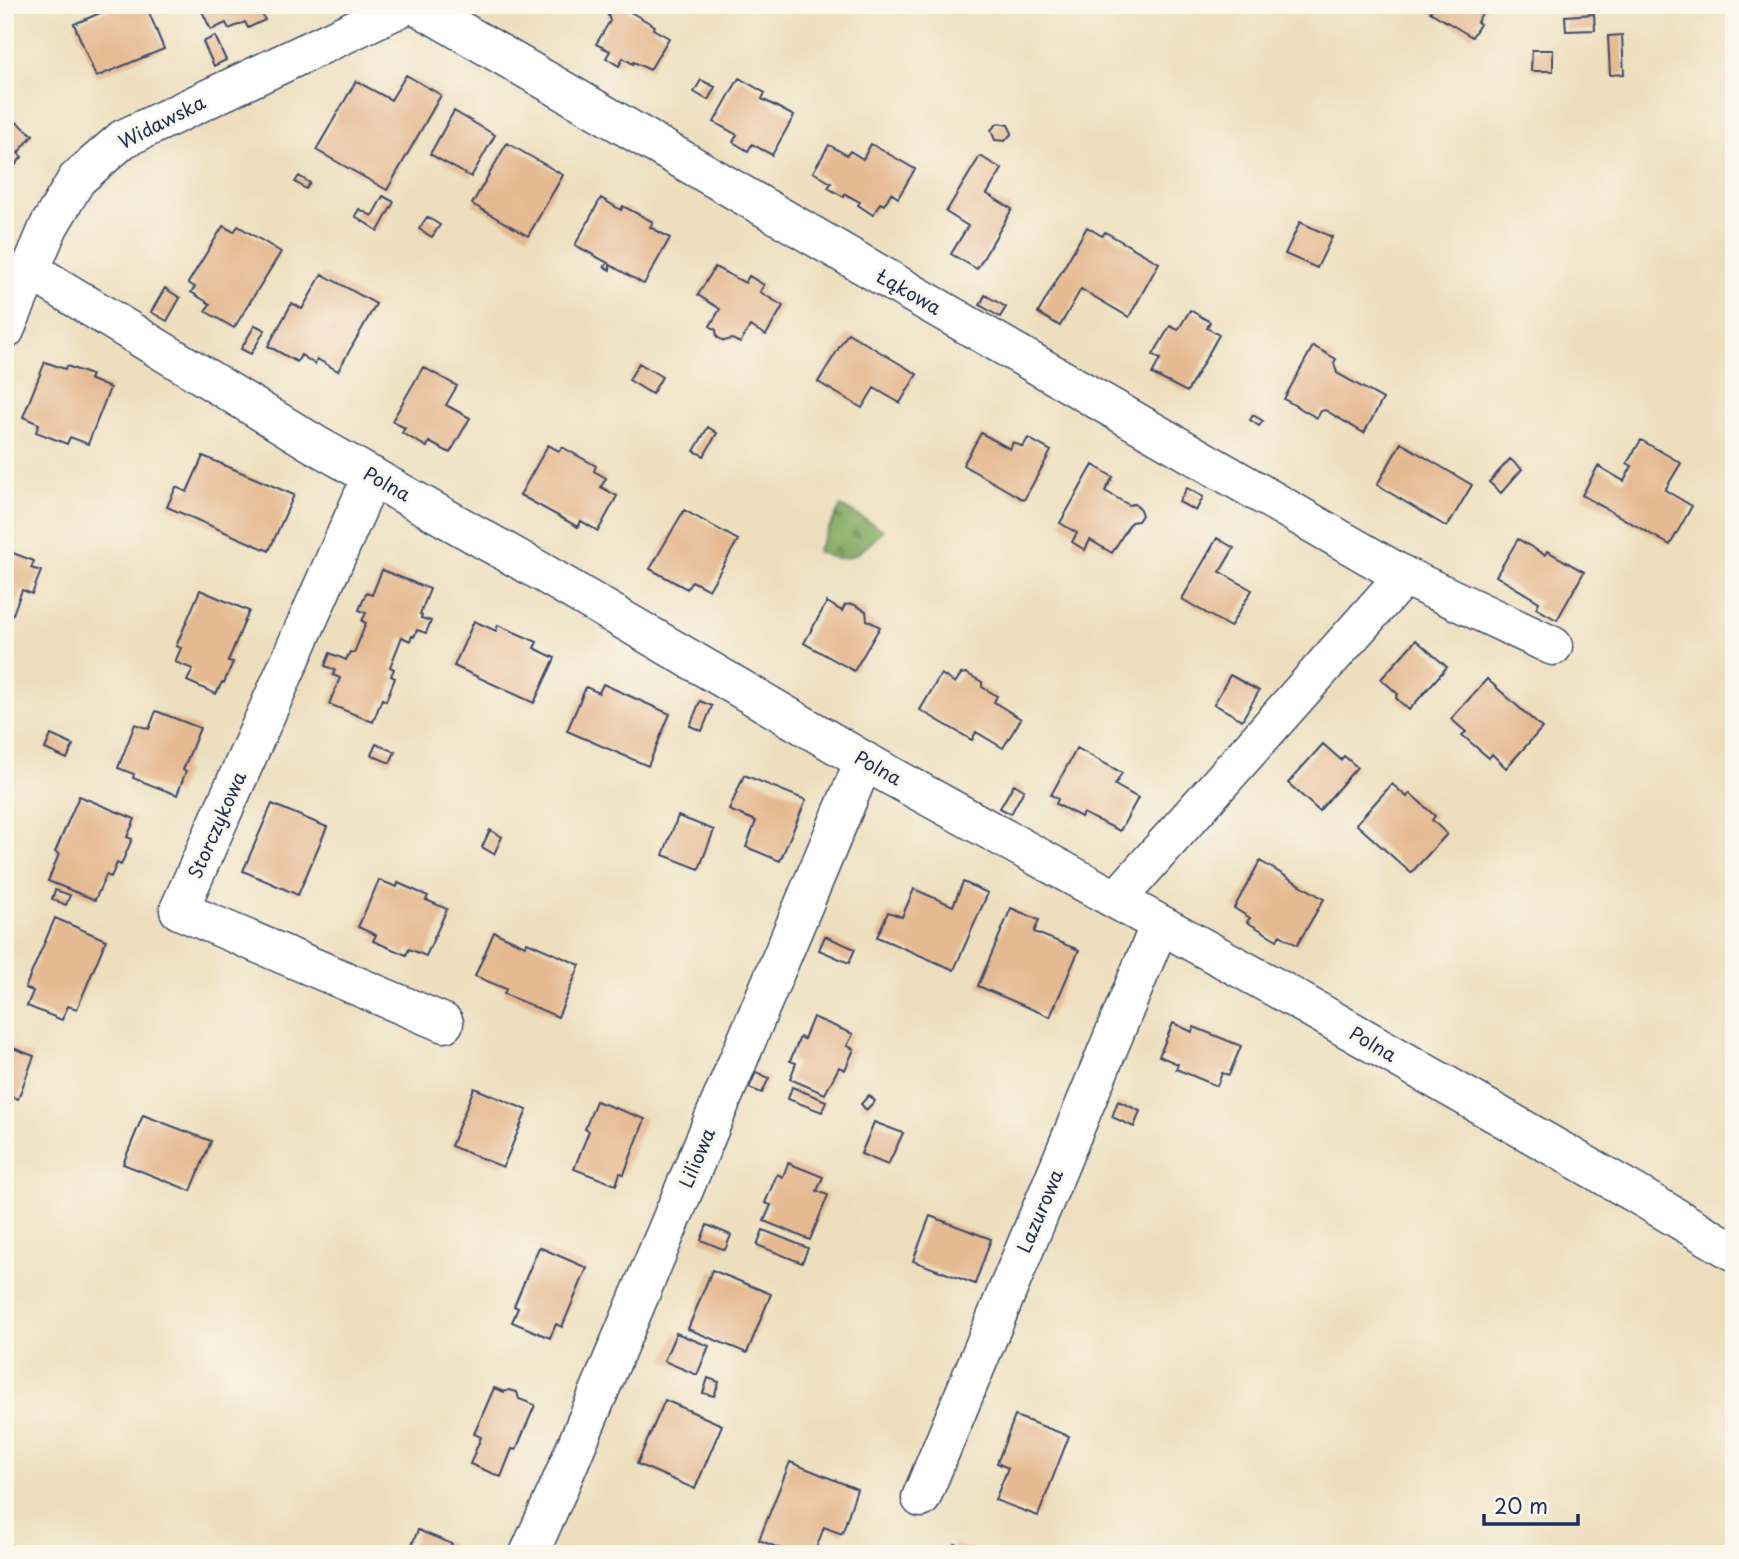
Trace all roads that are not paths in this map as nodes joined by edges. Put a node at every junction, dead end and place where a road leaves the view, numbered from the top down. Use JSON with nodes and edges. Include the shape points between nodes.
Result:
{"nodes":[{"id":1,"x":394,"y":8,"type":"edge"},
{"id":2,"x":30,"y":270,"type":"junction"},
{"id":3,"x":5,"y":330,"type":"edge"},
{"id":4,"x":372,"y":476,"type":"junction"},
{"id":5,"x":1404,"y":576,"type":"junction"},
{"id":6,"x":1553,"y":646,"type":"dead end"},
{"id":7,"x":864,"y":761,"type":"junction"},
{"id":8,"x":1116,"y":900,"type":"junction"},
{"id":9,"x":1160,"y":924,"type":"junction"},
{"id":10,"x":444,"y":1023,"type":"dead end"},
{"id":11,"x":1734,"y":1252,"type":"edge"},
{"id":12,"x":921,"y":1497,"type":"dead end"},
{"id":13,"x":529,"y":1554,"type":"edge"}],
"edges":[{"from":1,"to":2,"type":"street","name":"Widawska","via":[[123,139],[77,180],[49,226]]},
{"from":1,"to":5,"type":"street","name":"Łąkowa","via":[[902,288]]},
{"from":2,"to":3,"type":"street","name":"Widawska"},
{"from":2,"to":4,"type":"street","name":"Polna"},
{"from":4,"to":7,"type":"street","name":"Polna"},
{"from":4,"to":10,"type":"street","name":"Storczykowa","via":[[179,910]]},
{"from":5,"to":6,"type":"street","name":"Łąkowa"},
{"from":5,"to":8,"type":"street"},
{"from":7,"to":8,"type":"street","name":"Polna"},
{"from":7,"to":13,"type":"street","name":"Liliowa"},
{"from":8,"to":9,"type":"street","name":"Polna"},
{"from":9,"to":11,"type":"street","name":"Polna"},
{"from":9,"to":12,"type":"street","name":"Lazurowa"}]}
